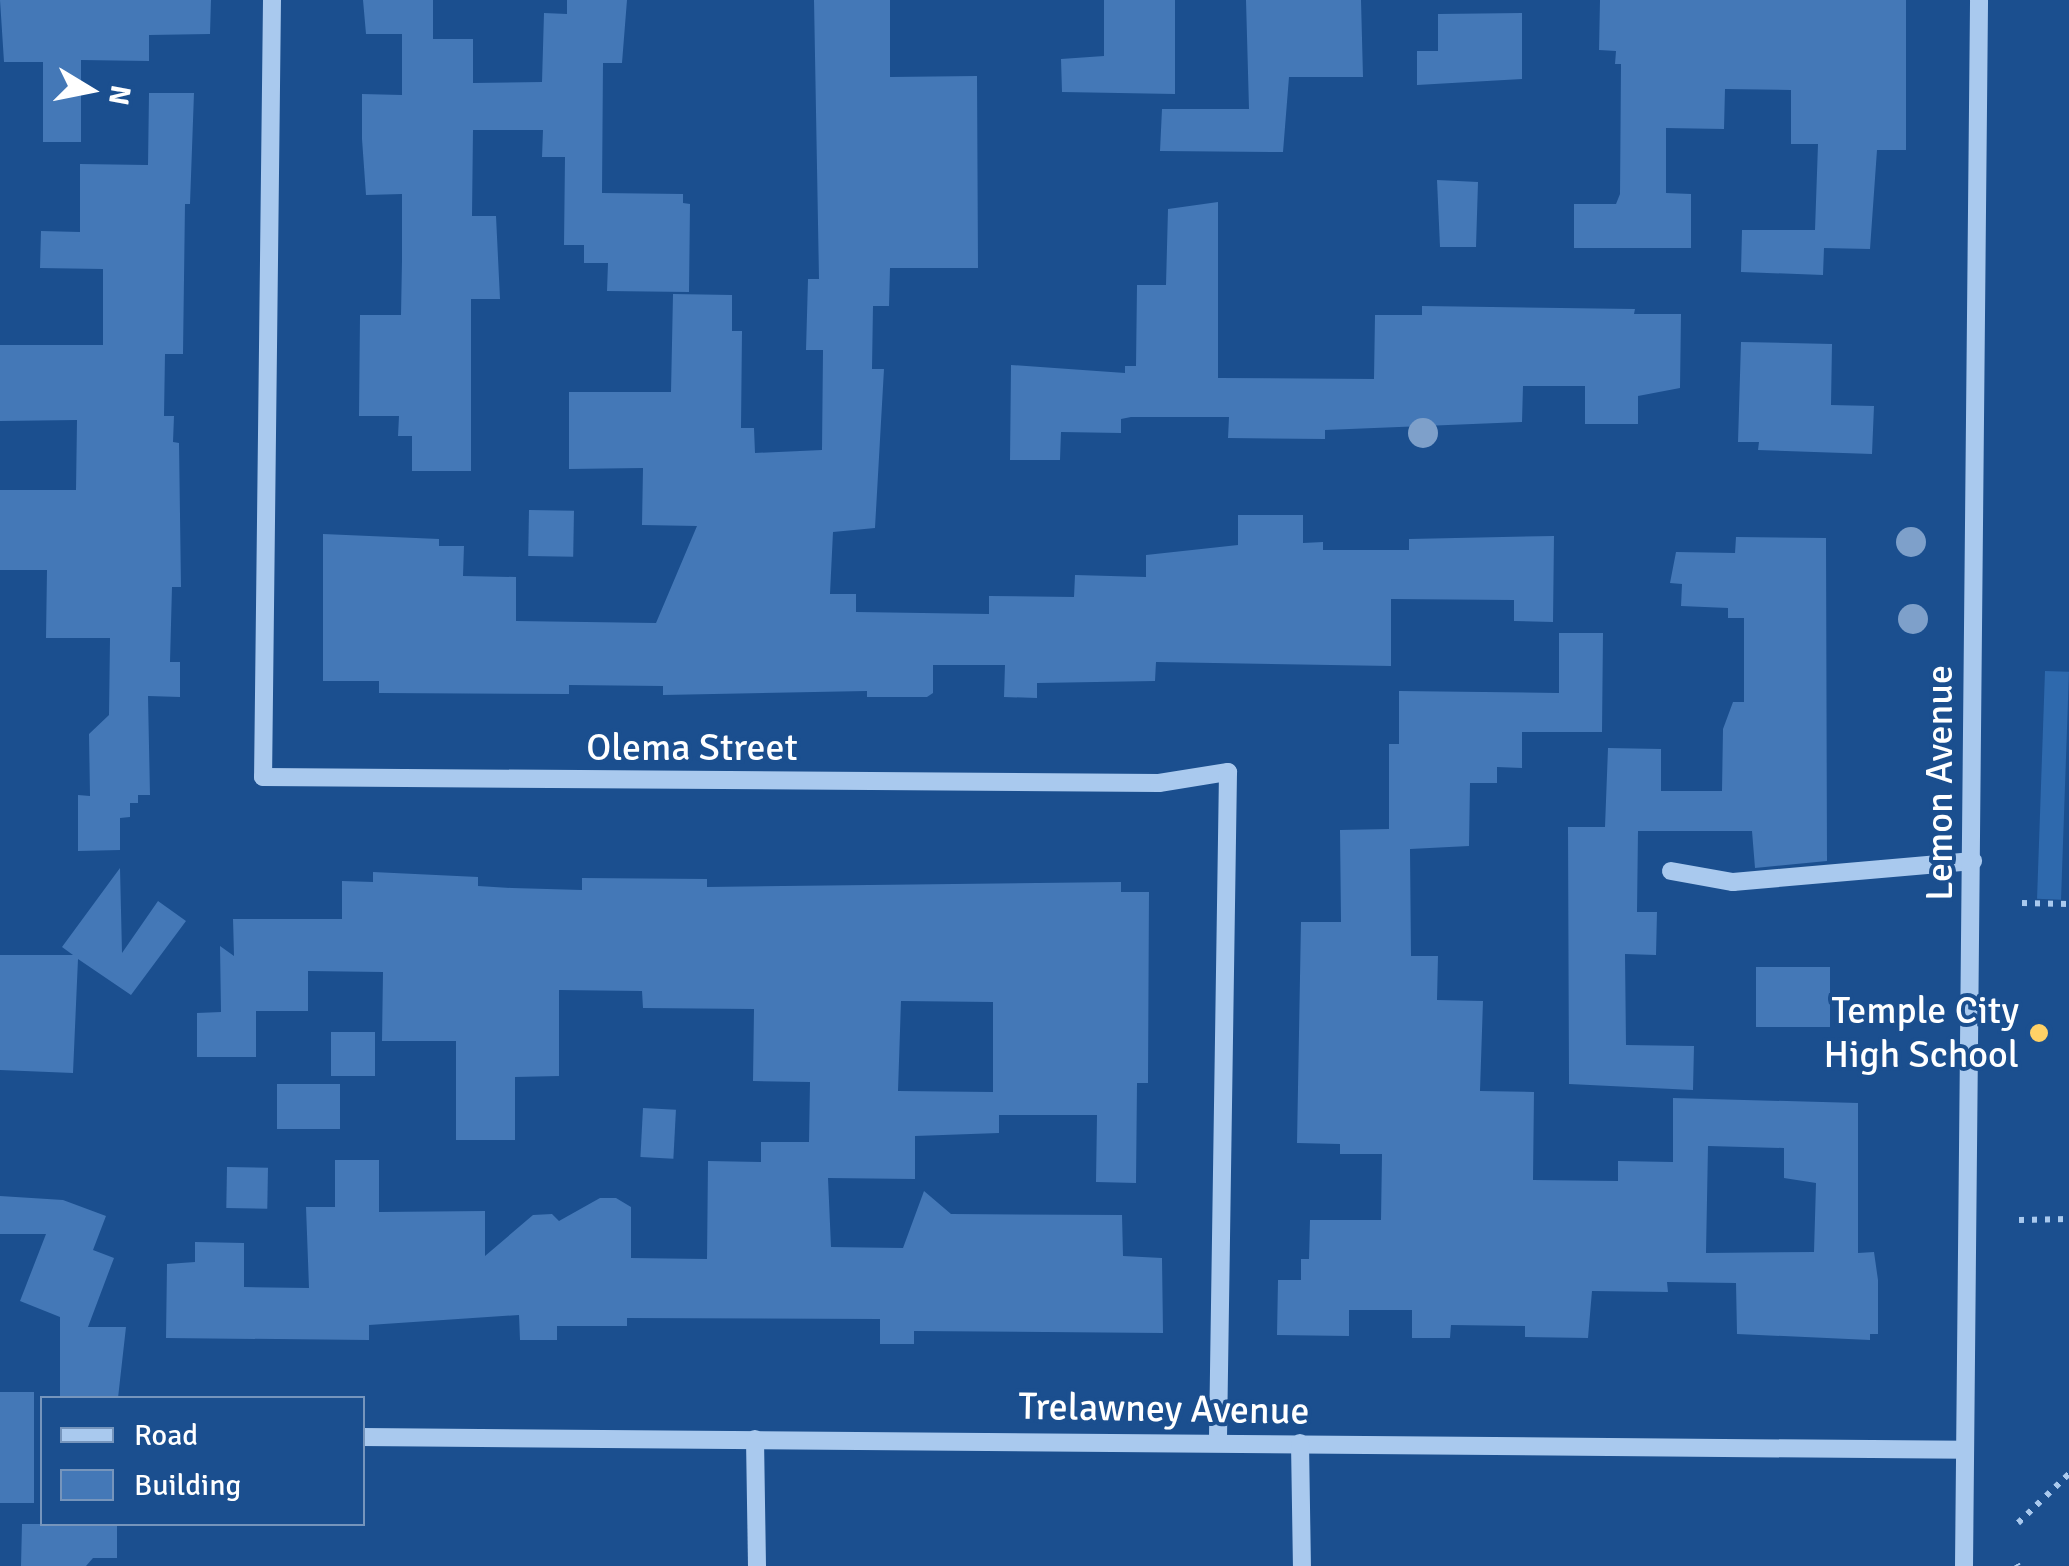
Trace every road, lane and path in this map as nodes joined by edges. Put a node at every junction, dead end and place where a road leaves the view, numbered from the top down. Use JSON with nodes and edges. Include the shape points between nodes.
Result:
{"nodes":[{"id":1,"x":272,"y":0,"type":"edge"},
{"id":2,"x":1979,"y":0,"type":"edge"},
{"id":3,"x":1973,"y":862,"type":"junction"},
{"id":4,"x":1671,"y":871,"type":"dead end"},
{"id":5,"x":2022,"y":903,"type":"dead end"},
{"id":6,"x":2069,"y":904,"type":"edge"},
{"id":7,"x":2020,"y":1220,"type":"dead end"},
{"id":8,"x":2069,"y":1220,"type":"edge"},
{"id":9,"x":365,"y":1436,"type":"edge"},
{"id":10,"x":756,"y":1439,"type":"junction"},
{"id":11,"x":1218,"y":1441,"type":"junction"},
{"id":12,"x":1300,"y":1443,"type":"junction"},
{"id":13,"x":1965,"y":1450,"type":"junction"},
{"id":14,"x":2069,"y":1474,"type":"edge"},
{"id":15,"x":2018,"y":1524,"type":"dead end"},
{"id":16,"x":757,"y":1566,"type":"edge"},
{"id":17,"x":1302,"y":1566,"type":"edge"},
{"id":18,"x":1964,"y":1566,"type":"edge"}],
"edges":[{"from":1,"to":11,"type":"street","name":"Olema Street","via":[[264,778],[1159,783],[1228,772]]},
{"from":2,"to":3,"type":"street","name":"Lemon Avenue"},
{"from":3,"to":4,"type":"street","via":[[1732,882]]},
{"from":3,"to":13,"type":"street","name":"Lemon Avenue"},
{"from":5,"to":6,"type":"path"},
{"from":7,"to":8,"type":"path"},
{"from":9,"to":10,"type":"street","name":"Trelawney Avenue"},
{"from":10,"to":11,"type":"street","name":"Trelawney Avenue"},
{"from":10,"to":16,"type":"street"},
{"from":11,"to":12,"type":"street","name":"Trelawney Avenue"},
{"from":12,"to":13,"type":"street","name":"Trelawney Avenue"},
{"from":12,"to":17,"type":"street"},
{"from":13,"to":18,"type":"street","name":"Lemon Avenue"},
{"from":14,"to":15,"type":"path"}]}
